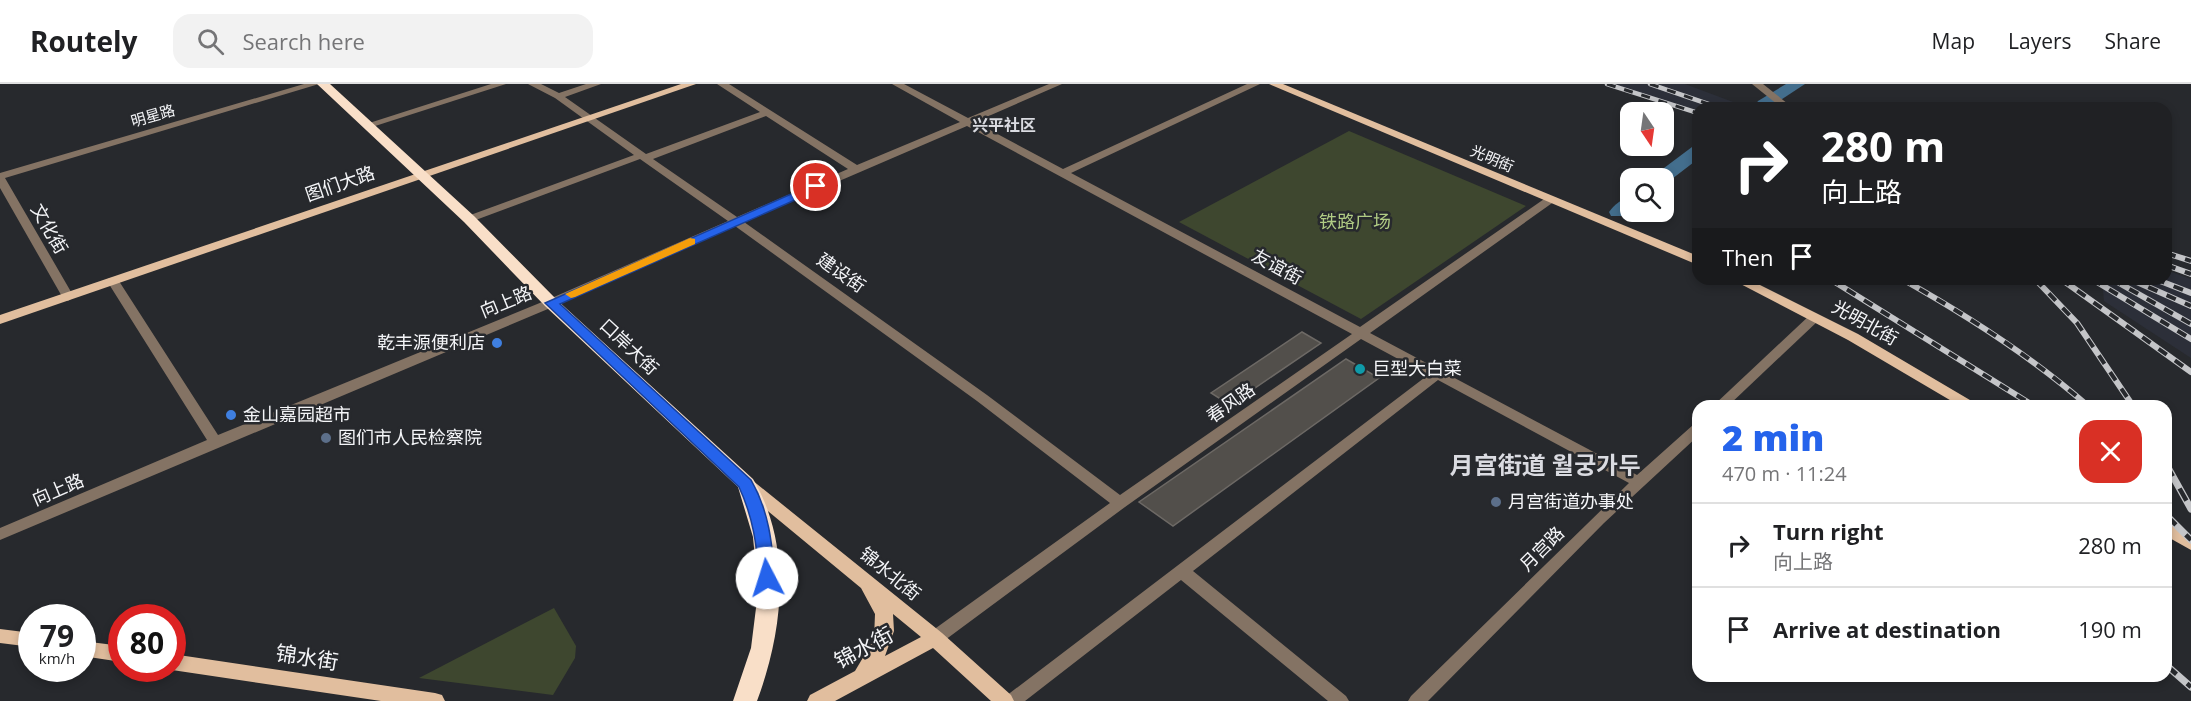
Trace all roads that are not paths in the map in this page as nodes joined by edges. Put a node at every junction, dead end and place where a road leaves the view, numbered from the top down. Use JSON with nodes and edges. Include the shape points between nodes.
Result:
{"nodes":[{"id":1,"x":314,"y":84,"type":"edge"},
{"id":2,"x":323,"y":84,"type":"edge"},
{"id":3,"x":501,"y":84,"type":"edge"},
{"id":4,"x":533,"y":84,"type":"edge"},
{"id":5,"x":596,"y":84,"type":"edge"},
{"id":6,"x":691,"y":84,"type":"edge"},
{"id":7,"x":722,"y":84,"type":"edge"},
{"id":8,"x":897,"y":84,"type":"edge"},
{"id":9,"x":1058,"y":84,"type":"edge"},
{"id":10,"x":1256,"y":84,"type":"edge"},
{"id":11,"x":1274,"y":84,"type":"edge"},
{"id":12,"x":1757,"y":84,"type":"edge"},
{"id":13,"x":558,"y":96,"type":"junction"},
{"id":14,"x":1780,"y":102,"type":"edge"},
{"id":15,"x":769,"y":112,"type":"junction"},
{"id":16,"x":590,"y":118,"type":"junction"},
{"id":17,"x":965,"y":122,"type":"junction"},
{"id":18,"x":368,"y":125,"type":"junction"},
{"id":19,"x":644,"y":157,"type":"junction"},
{"id":20,"x":856,"y":169,"type":"junction"},
{"id":21,"x":1062,"y":173,"type":"junction"},
{"id":22,"x":422,"y":175,"type":"junction"},
{"id":23,"x":0,"y":177,"type":"edge"},
{"id":24,"x":1551,"y":200,"type":"junction"},
{"id":25,"x":469,"y":219,"type":"junction"},
{"id":26,"x":736,"y":222,"type":"junction"},
{"id":27,"x":1692,"y":259,"type":"edge"},
{"id":28,"x":113,"y":281,"type":"junction"},
{"id":29,"x":1750,"y":285,"type":"edge"},
{"id":30,"x":68,"y":297,"type":"junction"},
{"id":31,"x":551,"y":303,"type":"junction"},
{"id":32,"x":1815,"y":317,"type":"junction"},
{"id":33,"x":0,"y":320,"type":"edge"},
{"id":34,"x":1362,"y":332,"type":"junction"},
{"id":35,"x":1437,"y":375,"type":"junction"},
{"id":36,"x":1726,"y":400,"type":"edge"},
{"id":37,"x":1960,"y":400,"type":"edge"},
{"id":38,"x":1692,"y":434,"type":"edge"},
{"id":39,"x":215,"y":442,"type":"junction"},
{"id":40,"x":1640,"y":483,"type":"junction"},
{"id":41,"x":746,"y":484,"type":"junction"},
{"id":42,"x":1120,"y":503,"type":"junction"},
{"id":43,"x":2172,"y":532,"type":"edge"},
{"id":44,"x":0,"y":534,"type":"edge"},
{"id":45,"x":2191,"y":544,"type":"edge"},
{"id":46,"x":1183,"y":572,"type":"junction"},
{"id":47,"x":862,"y":579,"type":"junction"},
{"id":48,"x":0,"y":636,"type":"edge"},
{"id":49,"x":18,"y":638,"type":"edge"},
{"id":50,"x":934,"y":638,"type":"junction"},
{"id":51,"x":186,"y":664,"type":"edge"},
{"id":52,"x":862,"y":677,"type":"junction"},
{"id":53,"x":435,"y":701,"type":"edge"},
{"id":54,"x":745,"y":701,"type":"edge"},
{"id":55,"x":817,"y":701,"type":"edge"},
{"id":56,"x":1004,"y":701,"type":"edge"},
{"id":57,"x":1012,"y":701,"type":"edge"},
{"id":58,"x":1340,"y":701,"type":"edge"},
{"id":59,"x":1417,"y":701,"type":"edge"}],
"edges":[{"from":1,"to":23,"type":"street","name":"明星路"},
{"from":2,"to":18,"type":"highway","name":"口岸大街"},
{"from":3,"to":18,"type":"street"},
{"from":4,"to":13,"type":"street","name":"建设街"},
{"from":5,"to":13,"type":"street"},
{"from":6,"to":16,"type":"main road","name":"图们大路"},
{"from":7,"to":15,"type":"street"},
{"from":8,"to":17,"type":"street","name":"友谊街"},
{"from":9,"to":17,"type":"street","name":"向上路"},
{"from":10,"to":21,"type":"street"},
{"from":11,"to":24,"type":"main road","name":"光明街"},
{"from":12,"to":14,"type":"street"},
{"from":13,"to":16,"type":"street","name":"建设街"},
{"from":15,"to":19,"type":"street"},
{"from":15,"to":20,"type":"street"},
{"from":16,"to":19,"type":"street","name":"建设街"},
{"from":16,"to":22,"type":"main road","name":"图们大路"},
{"from":17,"to":20,"type":"street","name":"向上路"},
{"from":17,"to":21,"type":"street","name":"友谊街"},
{"from":18,"to":22,"type":"highway","name":"口岸大街"},
{"from":19,"to":25,"type":"street"},
{"from":19,"to":26,"type":"street","name":"建设街"},
{"from":20,"to":26,"type":"street","name":"向上路"},
{"from":21,"to":34,"type":"street","name":"友谊街"},
{"from":22,"to":25,"type":"highway","name":"口岸大街"},
{"from":22,"to":28,"type":"main road","name":"图们大路"},
{"from":23,"to":30,"type":"street","name":"文化街"},
{"from":24,"to":27,"type":"main road","name":"光明街"},
{"from":24,"to":34,"type":"street","name":"春风路"},
{"from":25,"to":31,"type":"highway","name":"口岸大街"},
{"from":26,"to":31,"type":"street","name":"向上路"},
{"from":26,"to":42,"type":"street","name":"建设街","via":[[1015,420]]},
{"from":28,"to":30,"type":"main road","name":"图们大路"},
{"from":28,"to":39,"type":"street"},
{"from":29,"to":32,"type":"main road","name":"光明北街"},
{"from":30,"to":33,"type":"main road","name":"图们大路"},
{"from":31,"to":39,"type":"street","name":"向上路"},
{"from":31,"to":41,"type":"highway","name":"口岸大街"},
{"from":32,"to":36,"type":"street"},
{"from":32,"to":37,"type":"main road","name":"光明北街"},
{"from":34,"to":35,"type":"street","name":"友谊街"},
{"from":34,"to":42,"type":"street","name":"春风路"},
{"from":35,"to":40,"type":"street","name":"友谊街"},
{"from":35,"to":46,"type":"street"},
{"from":38,"to":40,"type":"street","name":"月宫路"},
{"from":39,"to":44,"type":"street","name":"向上路"},
{"from":40,"to":59,"type":"street","name":"月宫路"},
{"from":41,"to":47,"type":"main road","name":"锦水北街"},
{"from":41,"to":54,"type":"highway","name":"口岸大街","via":[[758,509],[768,591],[762,653]]},
{"from":42,"to":50,"type":"street","name":"春风路"},
{"from":43,"to":45,"type":"main road"},
{"from":46,"to":57,"type":"street"},
{"from":46,"to":58,"type":"street"},
{"from":47,"to":50,"type":"main road","name":"锦水北街"},
{"from":47,"to":52,"type":"main road","via":[[884,614],[883,640]]},
{"from":48,"to":49,"type":"main road"},
{"from":50,"to":52,"type":"main road","name":"锦水街"},
{"from":50,"to":56,"type":"main road","name":"锦水北街"},
{"from":51,"to":53,"type":"main road","name":"锦水街"},
{"from":52,"to":55,"type":"main road","name":"锦水街"}]}
